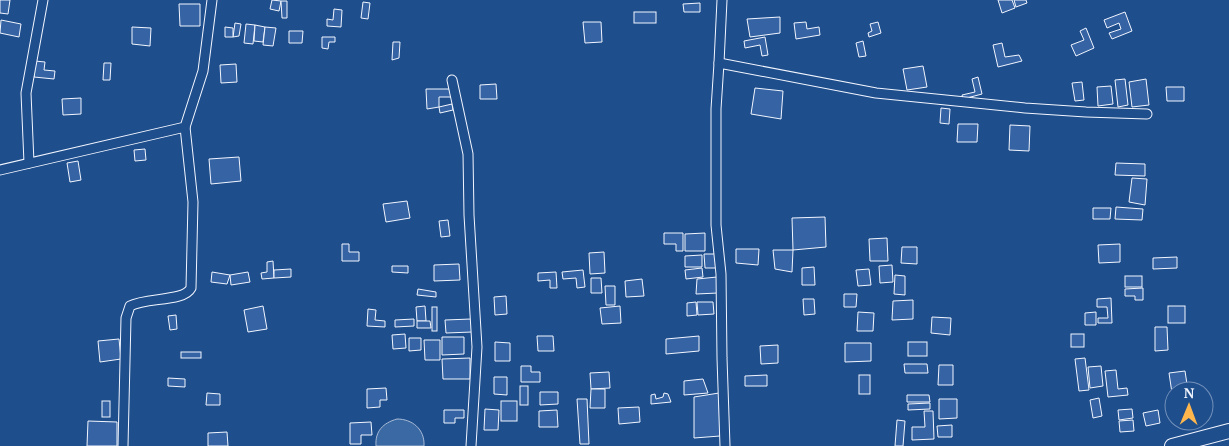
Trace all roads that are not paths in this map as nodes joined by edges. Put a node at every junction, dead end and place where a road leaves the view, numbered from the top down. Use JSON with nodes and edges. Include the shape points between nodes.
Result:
{"nodes":[{"id":1,"x":43,"y":0,"type":"edge"},
{"id":2,"x":212,"y":0,"type":"edge"},
{"id":3,"x":722,"y":0,"type":"edge"},
{"id":4,"x":719,"y":63,"type":"junction"},
{"id":5,"x":452,"y":80,"type":"dead end"},
{"id":6,"x":1147,"y":114,"type":"dead end"},
{"id":7,"x":185,"y":127,"type":"junction"},
{"id":8,"x":29,"y":163,"type":"junction"},
{"id":9,"x":0,"y":170,"type":"edge"},
{"id":10,"x":1229,"y":431,"type":"edge"},
{"id":11,"x":123,"y":446,"type":"edge"},
{"id":12,"x":472,"y":446,"type":"edge"},
{"id":13,"x":726,"y":446,"type":"edge"},
{"id":14,"x":1172,"y":446,"type":"edge"}],
"edges":[{"from":1,"to":8,"type":"street","via":[[26,93]]},
{"from":2,"to":7,"type":"street","via":[[203,70]]},
{"from":3,"to":4,"type":"street"},
{"from":4,"to":6,"type":"street","via":[[876,93],[1043,109]]},
{"from":4,"to":13,"type":"street","via":[[716,225],[721,274]]},
{"from":5,"to":12,"type":"street","via":[[468,154],[477,346]]},
{"from":7,"to":8,"type":"street"},
{"from":7,"to":11,"type":"street","via":[[193,202],[191,288],[181,297],[138,302],[130,306],[126,318]]},
{"from":8,"to":9,"type":"street"},
{"from":10,"to":14,"type":"highway"}]}
